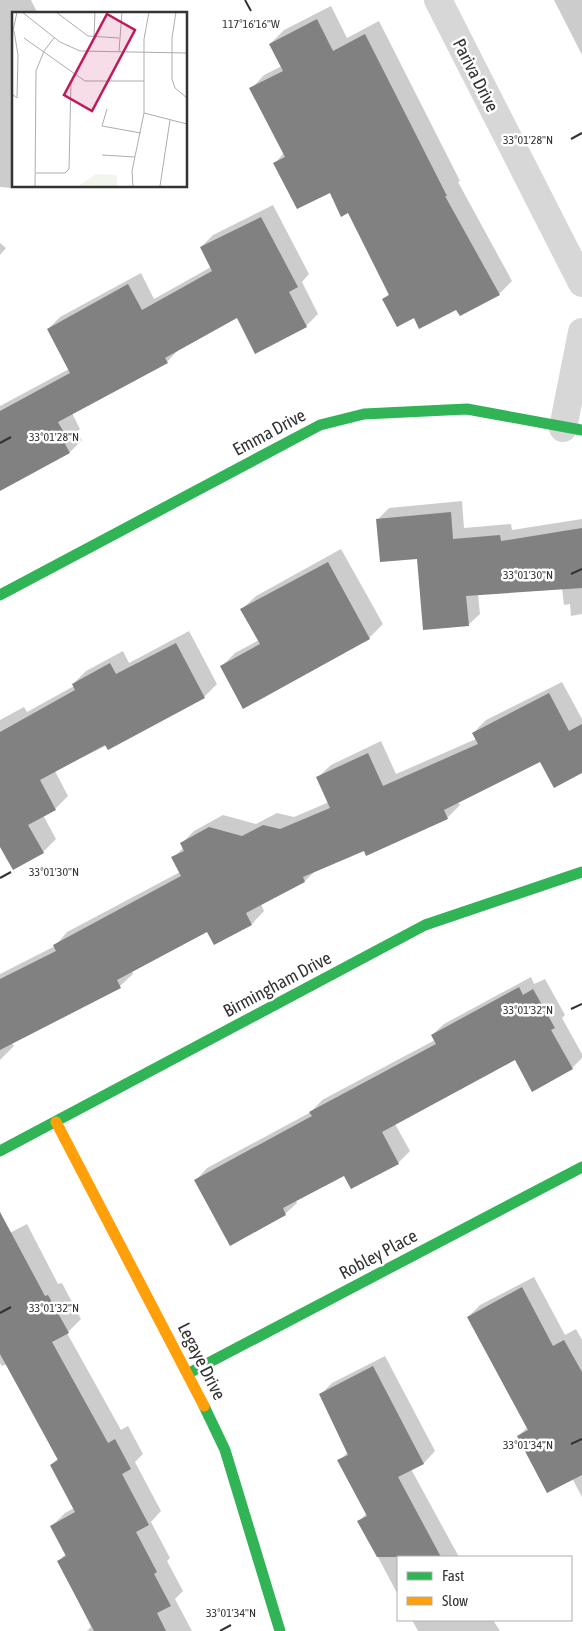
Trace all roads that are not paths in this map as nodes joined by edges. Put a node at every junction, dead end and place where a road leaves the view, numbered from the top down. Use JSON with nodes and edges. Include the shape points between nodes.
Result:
{"nodes":[{"id":1,"x":438,"y":0,"type":"edge"},
{"id":2,"x":582,"y":283,"type":"edge"},
{"id":3,"x":582,"y":332,"type":"edge"},
{"id":4,"x":572,"y":429,"type":"edge"},
{"id":5,"x":0,"y":595,"type":"edge"},
{"id":6,"x":582,"y":872,"type":"edge"},
{"id":7,"x":56,"y":1122,"type":"junction"},
{"id":8,"x":0,"y":1151,"type":"edge"},
{"id":9,"x":582,"y":1167,"type":"edge"},
{"id":10,"x":190,"y":1373,"type":"junction"},
{"id":11,"x":280,"y":1631,"type":"edge"}],
"edges":[{"from":1,"to":2,"type":"street","name":"Pariva Drive"},
{"from":3,"to":4,"type":"street"},
{"from":4,"to":5,"type":"street","name":"Emma Drive","via":[[467,409],[364,414],[320,425]]},
{"from":6,"to":7,"type":"street","name":"Birmingham Drive","via":[[425,925]]},
{"from":7,"to":8,"type":"street","name":"Birmingham Drive"},
{"from":7,"to":10,"type":"street","name":"Legaye Drive"},
{"from":9,"to":10,"type":"street","name":"Robley Place"},
{"from":10,"to":11,"type":"street","name":"Legaye Drive","via":[[226,1450]]}]}
